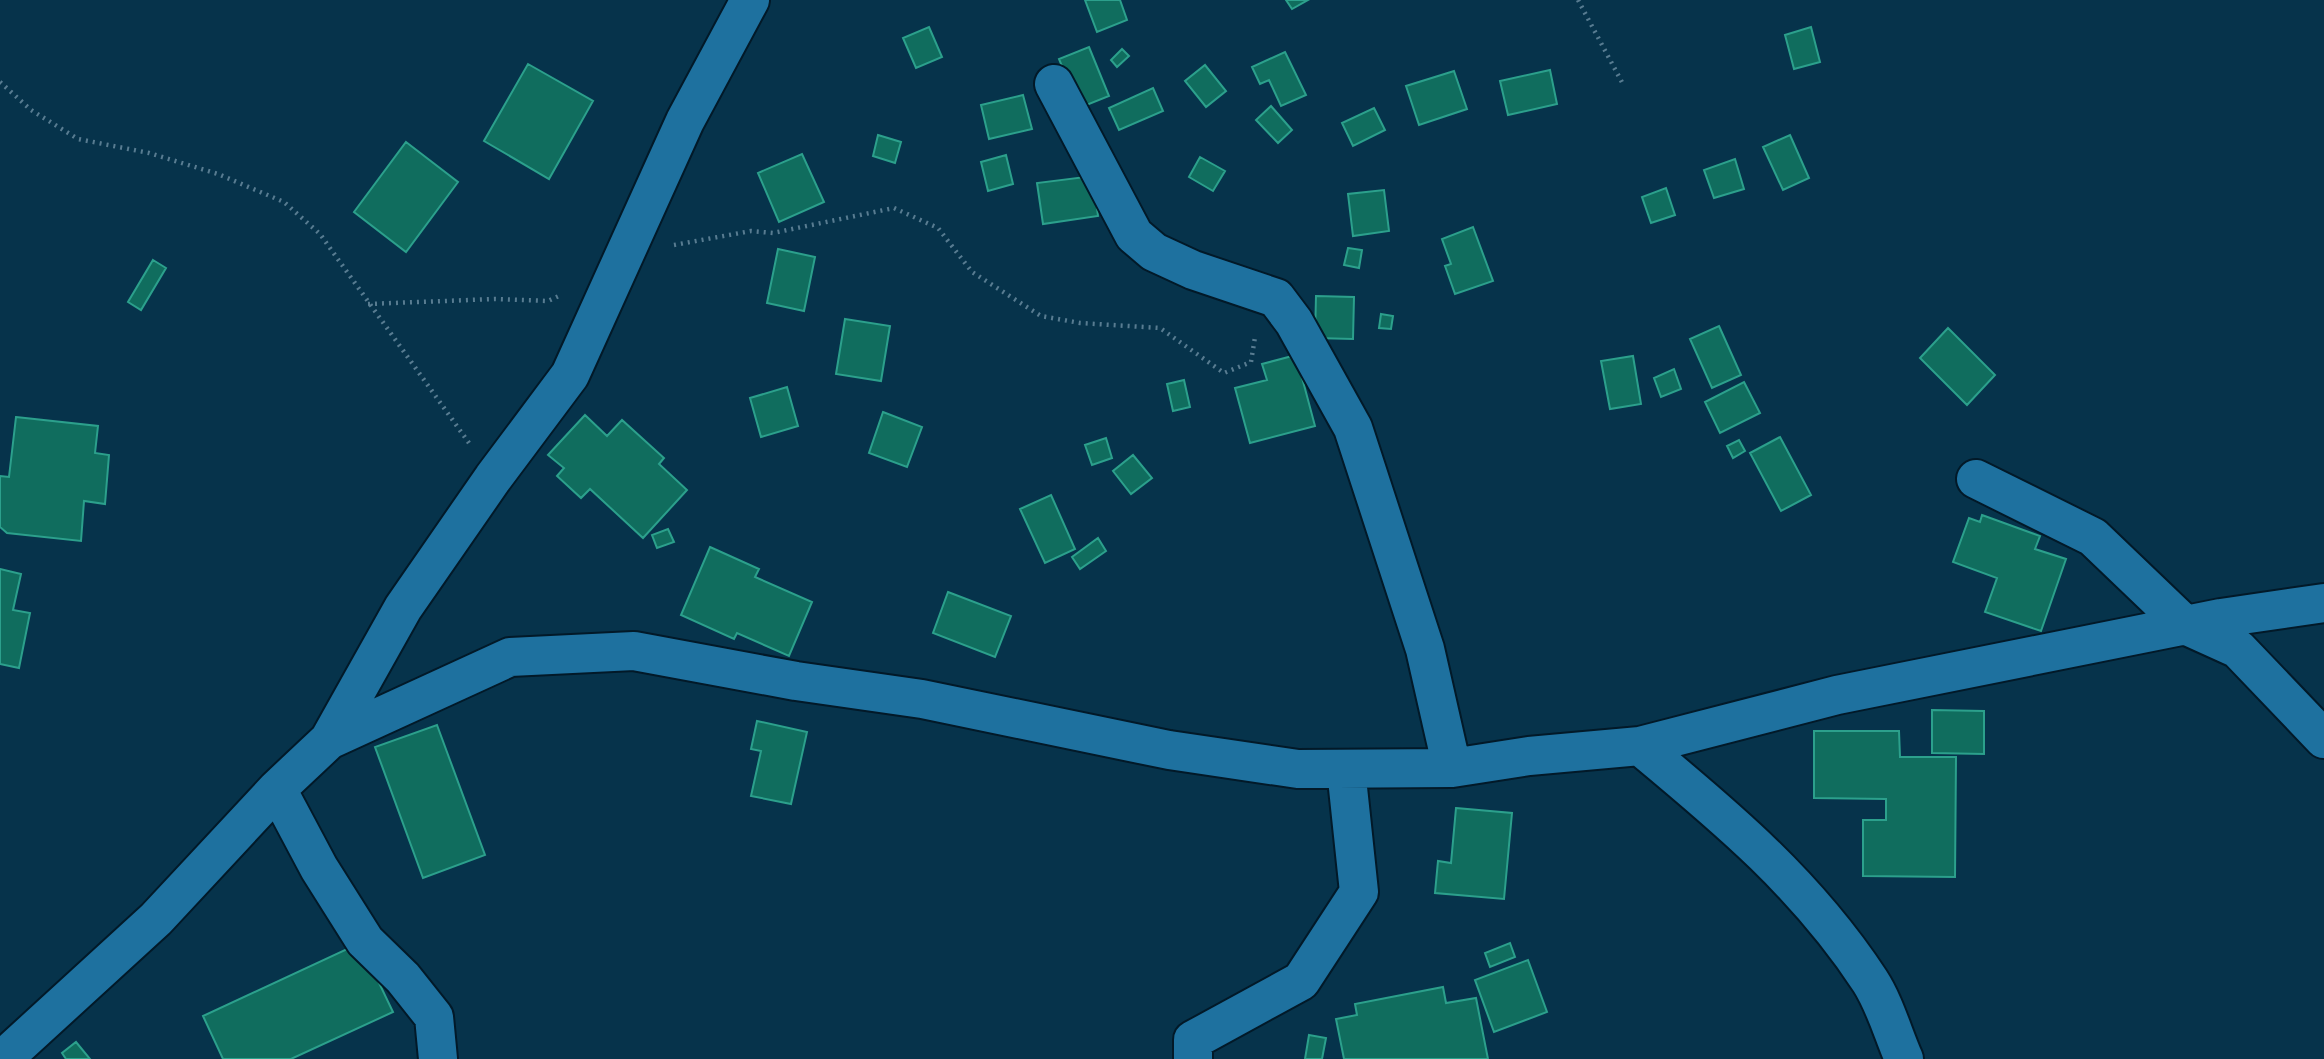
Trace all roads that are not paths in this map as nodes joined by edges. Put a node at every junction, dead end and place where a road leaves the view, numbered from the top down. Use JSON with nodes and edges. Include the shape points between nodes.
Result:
{"nodes":[{"id":1,"x":750,"y":0,"type":"edge"},
{"id":2,"x":1054,"y":84,"type":"dead end"},
{"id":3,"x":1976,"y":479,"type":"dead end"},
{"id":4,"x":2324,"y":603,"type":"edge"},
{"id":5,"x":2185,"y":625,"type":"junction"},
{"id":6,"x":2324,"y":739,"type":"edge"},
{"id":7,"x":329,"y":740,"type":"junction"},
{"id":8,"x":1640,"y":746,"type":"junction"},
{"id":9,"x":1452,"y":768,"type":"junction"},
{"id":10,"x":1346,"y":769,"type":"junction"},
{"id":11,"x":276,"y":789,"type":"junction"},
{"id":12,"x":3,"y":1059,"type":"edge"},
{"id":13,"x":438,"y":1059,"type":"edge"},
{"id":14,"x":1193,"y":1059,"type":"edge"},
{"id":15,"x":1905,"y":1059,"type":"edge"}],
"edges":[{"from":1,"to":7,"type":"street","via":[[685,121],[570,376],[403,608]]},
{"from":2,"to":9,"type":"street","via":[[1134,235],[1154,252],[1194,270],[1276,298],[1294,322],[1353,428],[1425,649]]},
{"from":3,"to":5,"type":"street","via":[[2093,537]]},
{"from":4,"to":5,"type":"street"},
{"from":5,"to":6,"type":"street","via":[[2238,649]]},
{"from":5,"to":8,"type":"street","via":[[1837,695]]},
{"from":7,"to":10,"type":"street","via":[[510,657],[634,651],[922,699],[1169,750],[1298,769]]},
{"from":7,"to":11,"type":"street"},
{"from":8,"to":9,"type":"street"},
{"from":8,"to":15,"type":"street","via":[[1728,819],[1807,896],[1871,983]]},
{"from":9,"to":10,"type":"street"},
{"from":10,"to":14,"type":"street","via":[[1359,892],[1301,981],[1193,1040]]},
{"from":11,"to":12,"type":"street","via":[[156,919]]},
{"from":11,"to":13,"type":"street","via":[[365,941],[435,1017]]}]}
